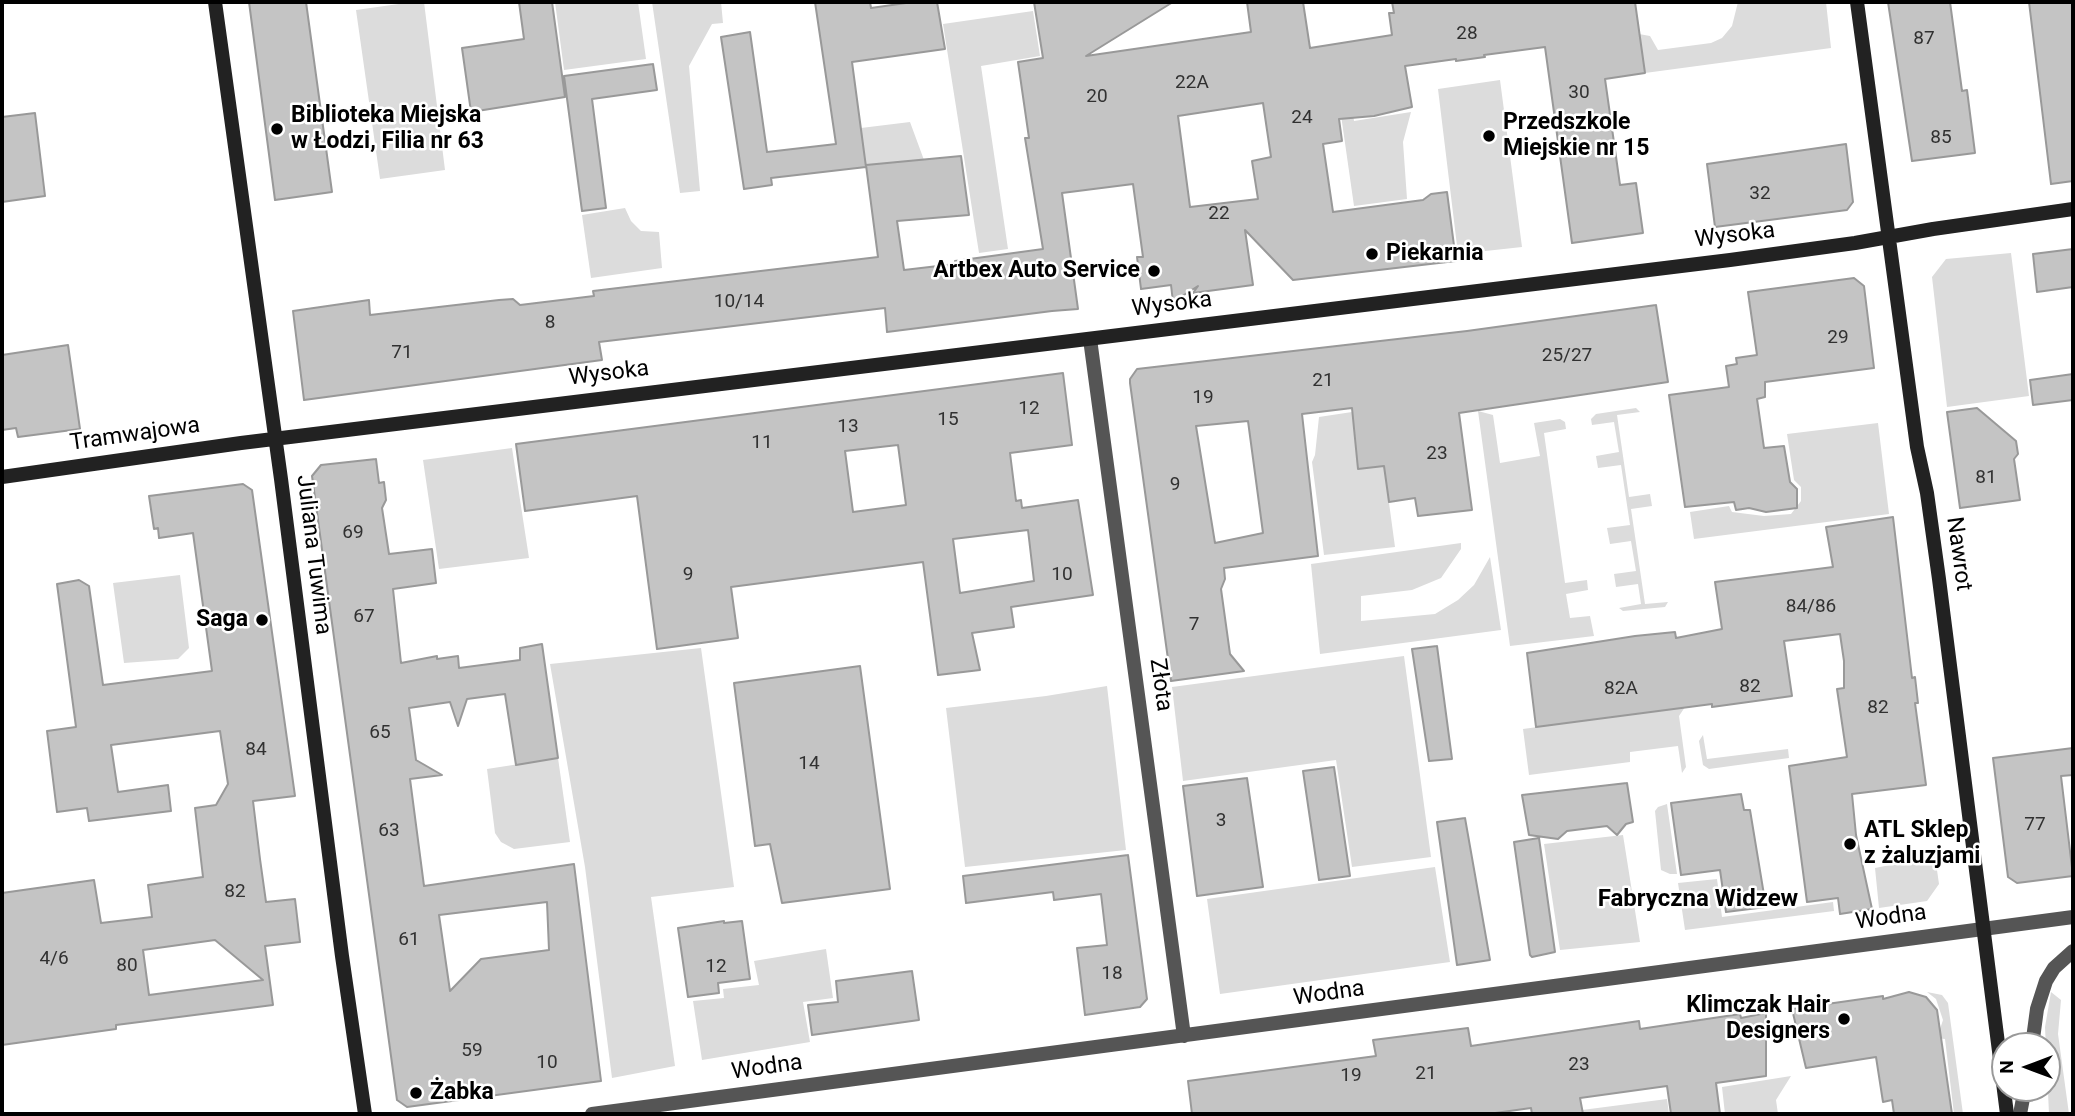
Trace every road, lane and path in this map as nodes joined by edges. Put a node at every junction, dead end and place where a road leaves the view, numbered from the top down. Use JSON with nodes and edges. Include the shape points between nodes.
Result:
{"nodes":[{"id":1,"x":215,"y":2,"type":"edge"},
{"id":2,"x":1857,"y":2,"type":"edge"},
{"id":3,"x":2073,"y":209,"type":"edge"},
{"id":4,"x":1888,"y":238,"type":"junction"},
{"id":5,"x":1090,"y":339,"type":"junction"},
{"id":6,"x":276,"y":439,"type":"junction"},
{"id":7,"x":2,"y":477,"type":"edge"},
{"id":8,"x":2073,"y":917,"type":"edge"},
{"id":9,"x":1983,"y":929,"type":"junction"},
{"id":10,"x":2073,"y":951,"type":"edge"},
{"id":11,"x":2034,"y":1032,"type":"edge"},
{"id":12,"x":1184,"y":1036,"type":"junction"},
{"id":13,"x":365,"y":1114,"type":"edge"},
{"id":14,"x":592,"y":1114,"type":"edge"},
{"id":15,"x":2007,"y":1114,"type":"edge"}],
"edges":[{"from":1,"to":6,"type":"street","name":"Juliana Tuwima"},
{"from":2,"to":4,"type":"street","name":"Nawrot"},
{"from":3,"to":4,"type":"street","name":"Wysoka"},
{"from":4,"to":5,"type":"street","name":"Wysoka"},
{"from":4,"to":9,"type":"street","name":"Nawrot"},
{"from":5,"to":6,"type":"street","name":"Wysoka"},
{"from":5,"to":12,"type":"street","name":"Złota"},
{"from":6,"to":7,"type":"street","name":"Tramwajowa"},
{"from":6,"to":13,"type":"street","name":"Juliana Tuwima"},
{"from":8,"to":9,"type":"street","name":"Wodna"},
{"from":9,"to":12,"type":"street","name":"Wodna"},
{"from":9,"to":15,"type":"street","name":"Nawrot"},
{"from":10,"to":11,"type":"street","via":[[2046,981]]},
{"from":12,"to":14,"type":"street","name":"Wodna"}]}
